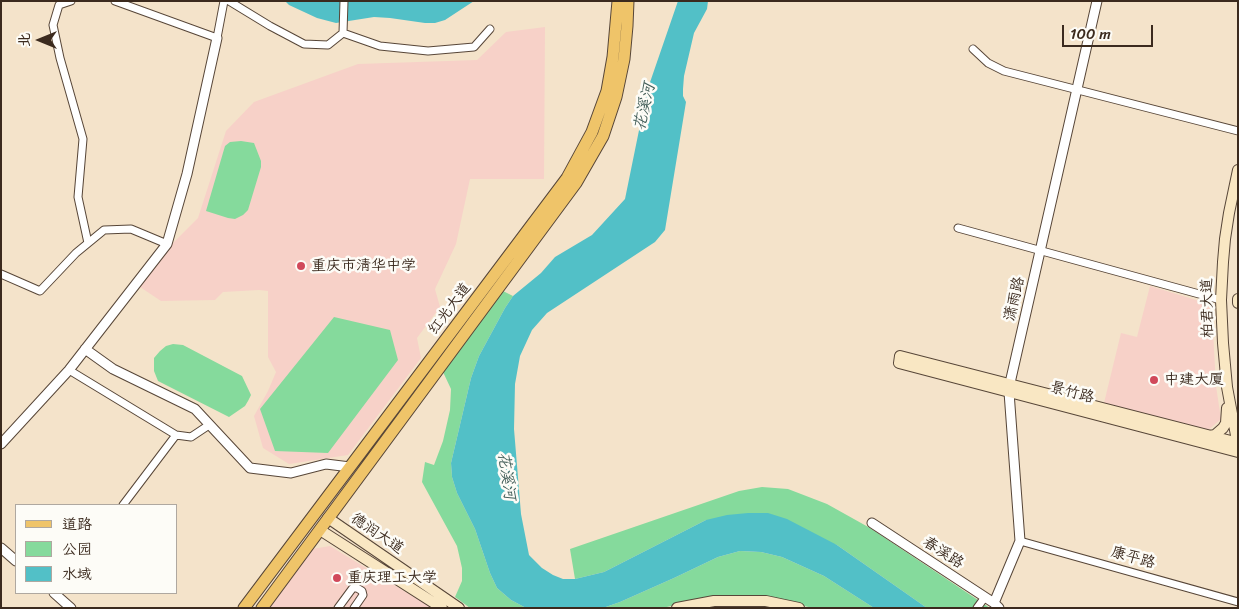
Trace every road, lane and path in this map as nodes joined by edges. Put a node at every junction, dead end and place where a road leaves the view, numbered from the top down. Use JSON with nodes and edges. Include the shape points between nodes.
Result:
{"nodes":[{"id":1,"x":71,"y":1,"type":"edge"},
{"id":2,"x":115,"y":1,"type":"edge"},
{"id":3,"x":224,"y":1,"type":"edge"},
{"id":4,"x":229,"y":1,"type":"edge"},
{"id":5,"x":344,"y":1,"type":"edge"},
{"id":6,"x":618,"y":1,"type":"edge"},
{"id":7,"x":628,"y":1,"type":"edge"},
{"id":8,"x":1097,"y":1,"type":"edge"},
{"id":9,"x":490,"y":29,"type":"dead end"},
{"id":10,"x":344,"y":33,"type":"junction"},
{"id":11,"x":217,"y":38,"type":"junction"},
{"id":12,"x":973,"y":49,"type":"dead end"},
{"id":13,"x":1077,"y":89,"type":"junction"},
{"id":14,"x":1238,"y":131,"type":"edge"},
{"id":15,"x":1238,"y":170,"type":"edge"},
{"id":16,"x":1235,"y":184,"type":"junction"},
{"id":17,"x":1238,"y":202,"type":"edge"},
{"id":18,"x":958,"y":228,"type":"dead end"},
{"id":19,"x":88,"y":243,"type":"junction"},
{"id":20,"x":167,"y":244,"type":"junction"},
{"id":21,"x":1040,"y":250,"type":"junction"},
{"id":22,"x":1,"y":274,"type":"edge"},
{"id":23,"x":1238,"y":299,"type":"edge"},
{"id":24,"x":1221,"y":300,"type":"junction"},
{"id":25,"x":1238,"y":303,"type":"edge"},
{"id":26,"x":85,"y":349,"type":"junction"},
{"id":27,"x":899,"y":360,"type":"dead end"},
{"id":28,"x":69,"y":370,"type":"junction"},
{"id":29,"x":1227,"y":387,"type":"junction"},
{"id":30,"x":1010,"y":388,"type":"junction"},
{"id":31,"x":209,"y":425,"type":"junction"},
{"id":32,"x":176,"y":434,"type":"junction"},
{"id":33,"x":1209,"y":436,"type":"junction"},
{"id":34,"x":1,"y":444,"type":"edge"},
{"id":35,"x":1238,"y":446,"type":"edge"},
{"id":36,"x":350,"y":466,"type":"junction"},
{"id":37,"x":124,"y":504,"type":"edge"},
{"id":38,"x":328,"y":518,"type":"junction"},
{"id":39,"x":872,"y":523,"type":"dead end"},
{"id":40,"x":320,"y":530,"type":"junction"},
{"id":41,"x":1020,"y":541,"type":"junction"},
{"id":42,"x":1,"y":548,"type":"edge"},
{"id":43,"x":15,"y":560,"type":"edge"},
{"id":44,"x":56,"y":594,"type":"edge"},
{"id":45,"x":985,"y":597,"type":"junction"},
{"id":46,"x":1238,"y":602,"type":"edge"},
{"id":47,"x":997,"y":605,"type":"edge"},
{"id":48,"x":71,"y":608,"type":"edge"},
{"id":49,"x":244,"y":608,"type":"edge"},
{"id":50,"x":262,"y":608,"type":"edge"},
{"id":51,"x":338,"y":608,"type":"edge"},
{"id":52,"x":354,"y":608,"type":"edge"},
{"id":53,"x":442,"y":608,"type":"edge"},
{"id":54,"x":459,"y":608,"type":"edge"},
{"id":55,"x":678,"y":608,"type":"edge"},
{"id":56,"x":799,"y":608,"type":"edge"},
{"id":57,"x":977,"y":608,"type":"edge"}],
"edges":[{"from":1,"to":19,"type":"street","via":[[59,6],[53,25],[82,139],[78,197]]},
{"from":2,"to":11,"type":"street"},
{"from":3,"to":11,"type":"street"},
{"from":4,"to":10,"type":"street","via":[[304,44],[328,45]]},
{"from":5,"to":10,"type":"street"},
{"from":6,"to":36,"type":"main road","name":"红光大道","via":[[607,91],[592,132],[567,178]]},
{"from":7,"to":38,"type":"main road","name":"红光大道","via":[[624,59],[616,97],[602,136],[576,183]]},
{"from":8,"to":13,"type":"street","name":"潇雨路"},
{"from":9,"to":10,"type":"street","via":[[474,47],[428,51],[380,46]]},
{"from":11,"to":20,"type":"street","via":[[187,174]]},
{"from":12,"to":13,"type":"street","via":[[988,63],[1004,71]]},
{"from":13,"to":14,"type":"street"},
{"from":13,"to":21,"type":"street","name":"潇雨路"},
{"from":15,"to":16,"type":"main road","name":"柏君大道"},
{"from":16,"to":17,"type":"main road"},
{"from":16,"to":24,"type":"main road","name":"柏君大道","via":[[1225,239]]},
{"from":18,"to":21,"type":"street"},
{"from":19,"to":20,"type":"street","via":[[104,230],[131,228]]},
{"from":19,"to":22,"type":"street","via":[[40,291]]},
{"from":20,"to":26,"type":"street"},
{"from":21,"to":24,"type":"street"},
{"from":21,"to":30,"type":"street","name":"潇雨路"},
{"from":23,"to":25,"type":"main road","name":"柏君大道"},
{"from":24,"to":29,"type":"main road","name":"柏君大道"},
{"from":26,"to":28,"type":"street"},
{"from":26,"to":31,"type":"street","via":[[113,369],[195,409]]},
{"from":27,"to":30,"type":"main road","name":"景竹路"},
{"from":28,"to":32,"type":"street"},
{"from":28,"to":34,"type":"street"},
{"from":29,"to":33,"type":"main road","via":[[1226,423],[1220,432]]},
{"from":29,"to":35,"type":"main road","name":"柏君大道"},
{"from":30,"to":33,"type":"main road","name":"景竹路"},
{"from":30,"to":35,"type":"main road","name":"景竹路"},
{"from":30,"to":41,"type":"street","name":"潇雨路"},
{"from":31,"to":32,"type":"street","via":[[191,438]]},
{"from":31,"to":36,"type":"street","via":[[250,468],[291,473],[326,464]]},
{"from":32,"to":37,"type":"street"},
{"from":33,"to":35,"type":"main road","name":"景竹路"},
{"from":36,"to":49,"type":"main road","name":"红光大道"},
{"from":38,"to":40,"type":"main road","name":"红光大道"},
{"from":38,"to":54,"type":"main road","name":"德润大道"},
{"from":39,"to":45,"type":"street","name":"春溪路"},
{"from":40,"to":50,"type":"main road","name":"红光大道"},
{"from":40,"to":53,"type":"main road","name":"德润大道"},
{"from":41,"to":46,"type":"street","name":"康平路"},
{"from":41,"to":47,"type":"street","name":"潇雨路"},
{"from":42,"to":43,"type":"street"},
{"from":44,"to":48,"type":"street"},
{"from":45,"to":47,"type":"street","name":"春溪路"},
{"from":45,"to":57,"type":"street"},
{"from":51,"to":52,"type":"street","via":[[352,589],[357,588],[363,595]]},
{"from":55,"to":56,"type":"main road","via":[[714,601],[766,601]]}]}
